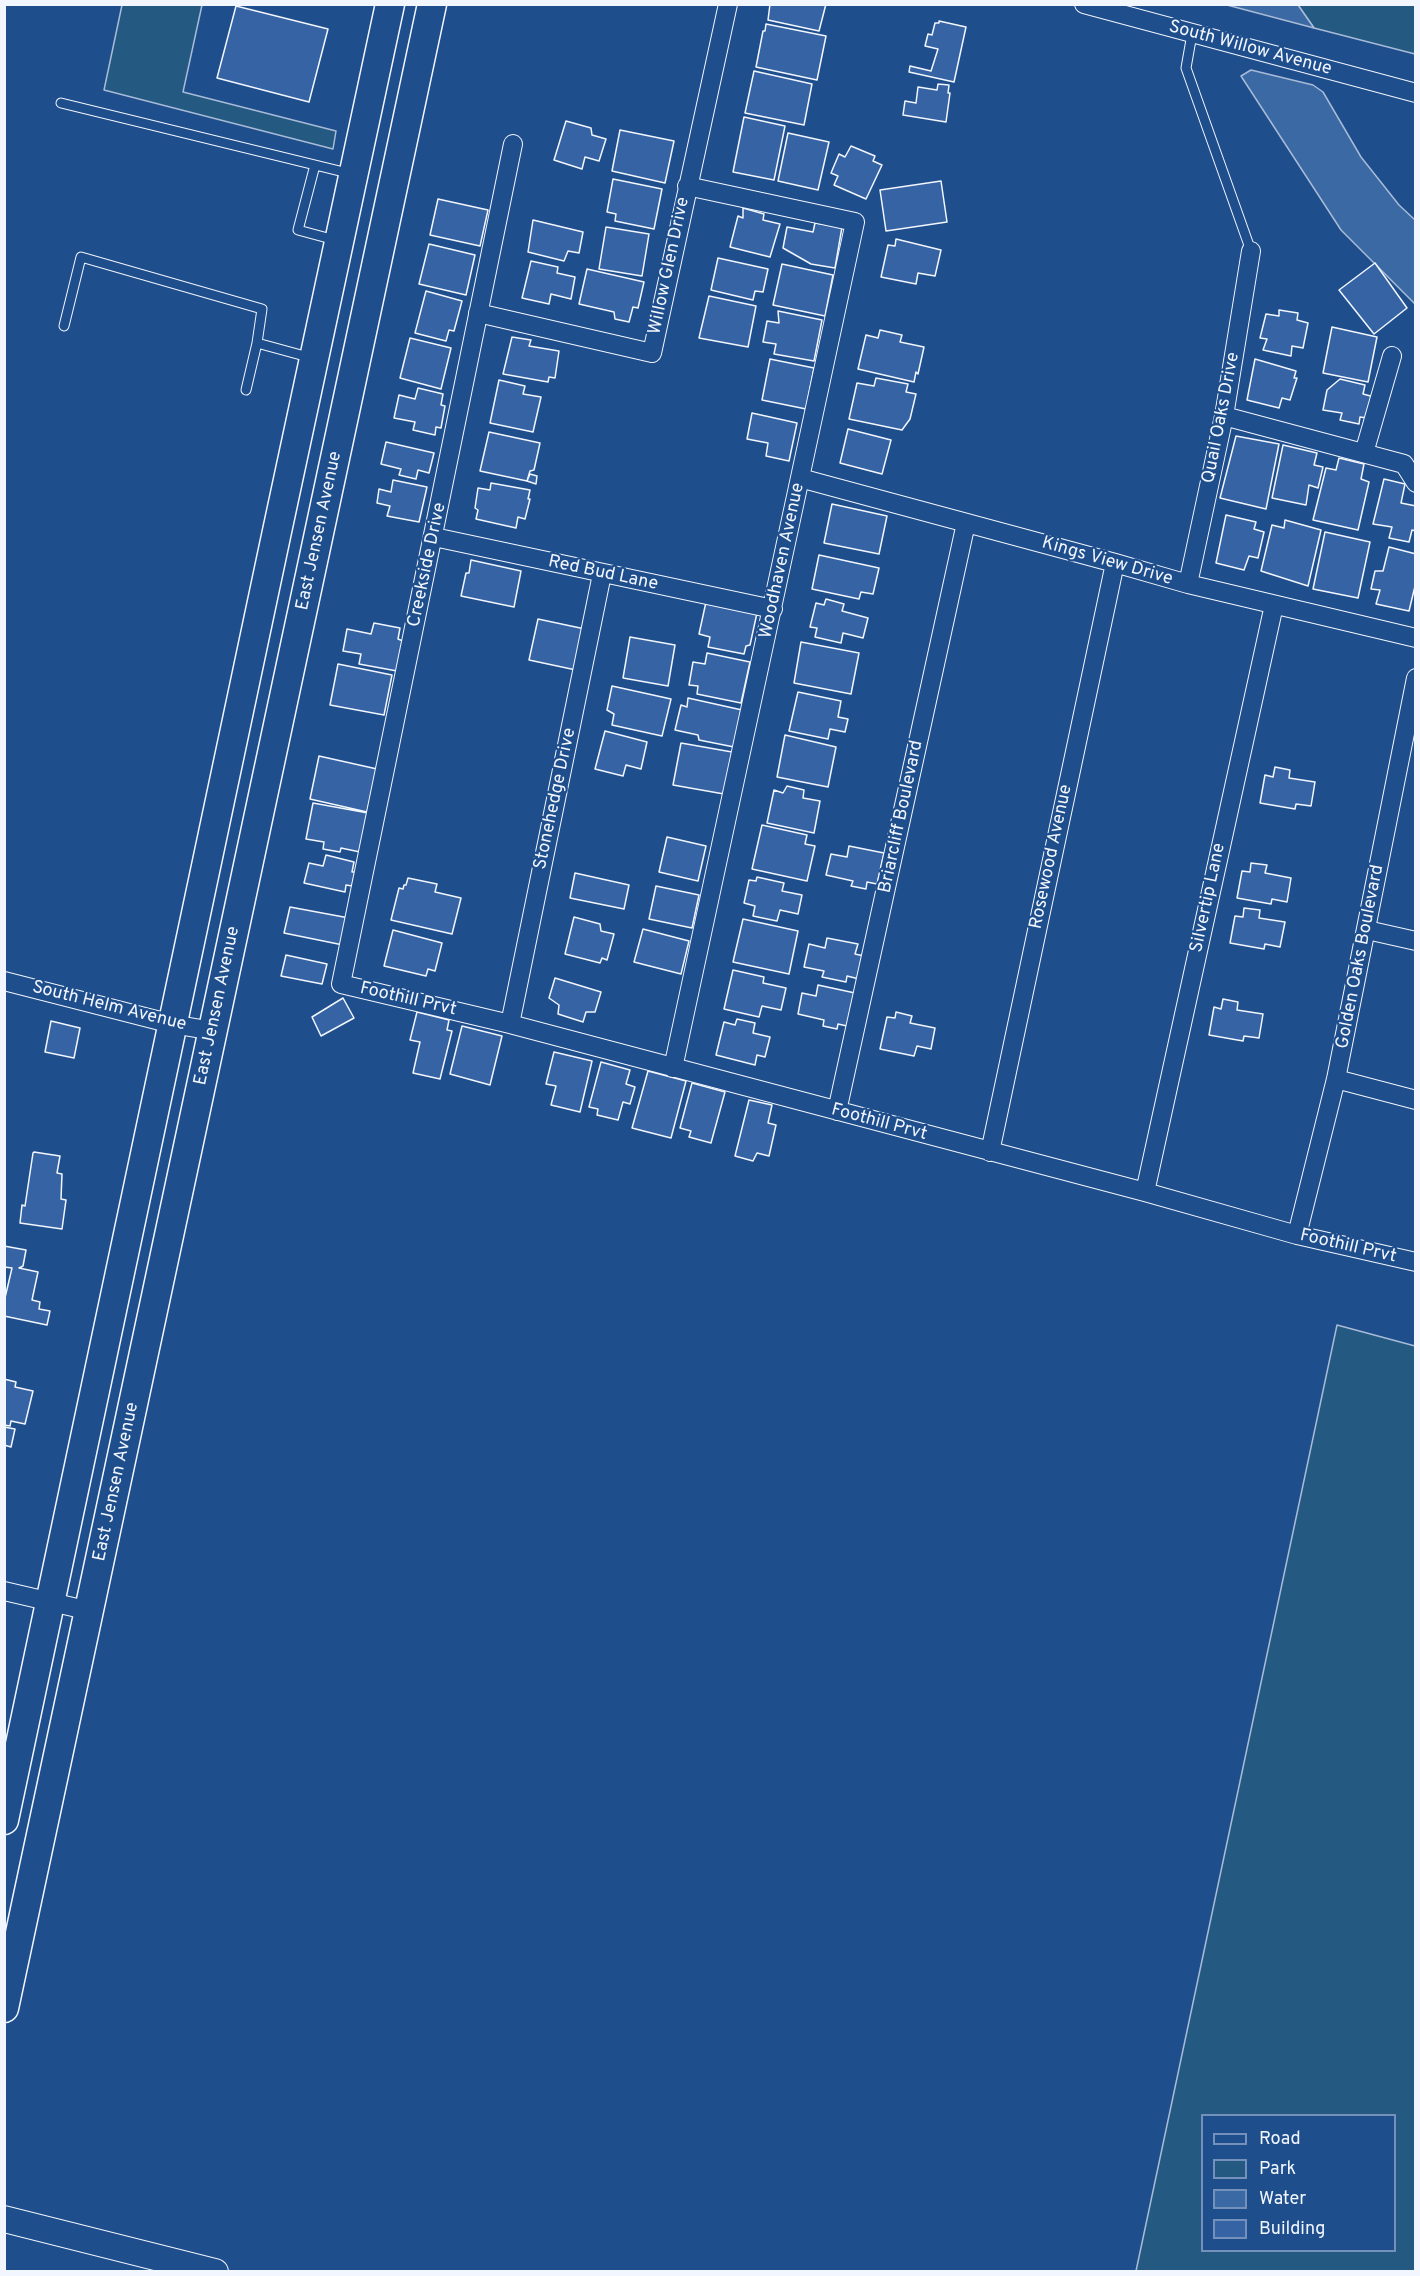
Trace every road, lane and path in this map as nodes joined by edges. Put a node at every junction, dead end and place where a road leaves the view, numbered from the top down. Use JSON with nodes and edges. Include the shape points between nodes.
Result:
{"nodes":[{"id":1,"x":390,"y":4,"type":"edge"},
{"id":2,"x":432,"y":4,"type":"edge"},
{"id":3,"x":728,"y":4,"type":"edge"},
{"id":4,"x":1084,"y":4,"type":"edge"},
{"id":5,"x":1192,"y":34,"type":"junction"},
{"id":6,"x":1416,"y":93,"type":"edge"},
{"id":7,"x":61,"y":102,"type":"dead end"},
{"id":8,"x":513,"y":144,"type":"dead end"},
{"id":9,"x":315,"y":165,"type":"junction"},
{"id":10,"x":354,"y":175,"type":"junction"},
{"id":11,"x":687,"y":186,"type":"junction"},
{"id":12,"x":340,"y":241,"type":"junction"},
{"id":13,"x":1251,"y":251,"type":"joint"},
{"id":14,"x":478,"y":313,"type":"junction"},
{"id":15,"x":63,"y":326,"type":"dead end"},
{"id":16,"x":257,"y":343,"type":"junction"},
{"id":17,"x":1392,"y":356,"type":"dead end"},
{"id":18,"x":314,"y":358,"type":"junction"},
{"id":19,"x":246,"y":390,"type":"dead end"},
{"id":20,"x":1224,"y":416,"type":"junction"},
{"id":21,"x":1364,"y":453,"type":"junction"},
{"id":22,"x":800,"y":478,"type":"junction"},
{"id":23,"x":1416,"y":483,"type":"edge"},
{"id":24,"x":966,"y":523,"type":"junction"},
{"id":25,"x":434,"y":537,"type":"junction"},
{"id":26,"x":1114,"y":563,"type":"junction"},
{"id":27,"x":602,"y":574,"type":"junction"},
{"id":28,"x":1188,"y":584,"type":"junction"},
{"id":29,"x":1274,"y":605,"type":"junction"},
{"id":30,"x":773,"y":609,"type":"junction"},
{"id":31,"x":1416,"y":639,"type":"edge"},
{"id":32,"x":1416,"y":678,"type":"edge"},
{"id":33,"x":1367,"y":930,"type":"junction"},
{"id":34,"x":1416,"y":941,"type":"edge"},
{"id":35,"x":4,"y":981,"type":"edge"},
{"id":36,"x":341,"y":984,"type":"joint"},
{"id":37,"x":172,"y":1024,"type":"junction"},
{"id":38,"x":510,"y":1024,"type":"junction"},
{"id":39,"x":213,"y":1031,"type":"junction"},
{"id":40,"x":674,"y":1068,"type":"junction"},
{"id":41,"x":1336,"y":1079,"type":"junction"},
{"id":42,"x":1416,"y":1100,"type":"edge"},
{"id":43,"x":837,"y":1111,"type":"junction"},
{"id":44,"x":990,"y":1152,"type":"junction"},
{"id":45,"x":1145,"y":1192,"type":"junction"},
{"id":46,"x":1297,"y":1234,"type":"junction"},
{"id":47,"x":1416,"y":1262,"type":"edge"},
{"id":48,"x":4,"y":1591,"type":"edge"},
{"id":49,"x":50,"y":1602,"type":"junction"},
{"id":50,"x":90,"y":1611,"type":"junction"},
{"id":51,"x":4,"y":1820,"type":"edge"},
{"id":52,"x":4,"y":2008,"type":"edge"},
{"id":53,"x":4,"y":2219,"type":"edge"},
{"id":54,"x":215,"y":2271,"type":"edge"}],
"edges":[{"from":1,"to":10,"type":"main road"},
{"from":2,"to":39,"type":"main road","name":"East Jensen Avenue"},
{"from":3,"to":11,"type":"street","name":"Willow Glen Drive"},
{"from":4,"to":5,"type":"street","name":"South Willow Avenue"},
{"from":5,"to":6,"type":"street","name":"South Willow Avenue"},
{"from":5,"to":13,"type":"lane","via":[[1186,68]]},
{"from":7,"to":9,"type":"lane"},
{"from":8,"to":14,"type":"street","name":"Creekside Drive"},
{"from":9,"to":10,"type":"lane"},
{"from":9,"to":12,"type":"lane","via":[[298,230]]},
{"from":10,"to":12,"type":"main road"},
{"from":11,"to":14,"type":"street","name":"Willow Glen Drive","via":[[651,353]]},
{"from":11,"to":22,"type":"street","name":"Woodhaven Avenue","via":[[855,222]]},
{"from":12,"to":18,"type":"main road"},
{"from":13,"to":20,"type":"street","name":"Quail Oaks Drive"},
{"from":14,"to":25,"type":"street","name":"Creekside Drive"},
{"from":15,"to":16,"type":"lane","via":[[81,257],[262,309]]},
{"from":16,"to":18,"type":"lane"},
{"from":16,"to":19,"type":"lane"},
{"from":17,"to":21,"type":"street"},
{"from":18,"to":37,"type":"main road"},
{"from":20,"to":21,"type":"street"},
{"from":20,"to":28,"type":"street","name":"Quail Oaks Drive"},
{"from":21,"to":23,"type":"street","via":[[1404,464]]},
{"from":22,"to":24,"type":"street","name":"Kings View Drive"},
{"from":22,"to":30,"type":"street","name":"Woodhaven Avenue"},
{"from":24,"to":26,"type":"street","name":"Kings View Drive"},
{"from":24,"to":43,"type":"street","name":"Briarcliff Boulevard"},
{"from":25,"to":27,"type":"street","name":"Red Bud Lane"},
{"from":25,"to":36,"type":"street","name":"Creekside Drive"},
{"from":26,"to":28,"type":"street","name":"Kings View Drive"},
{"from":26,"to":44,"type":"street","name":"Rosewood Avenue"},
{"from":27,"to":30,"type":"street","name":"Red Bud Lane"},
{"from":27,"to":38,"type":"street","name":"Stonehedge Drive"},
{"from":28,"to":29,"type":"street","name":"Kings View Drive"},
{"from":29,"to":31,"type":"street","name":"Kings View Drive"},
{"from":29,"to":45,"type":"street","name":"Silvertip Lane"},
{"from":30,"to":40,"type":"street","name":"Woodhaven Avenue"},
{"from":32,"to":33,"type":"street","name":"Golden Oaks Boulevard"},
{"from":33,"to":34,"type":"street"},
{"from":33,"to":41,"type":"street","name":"Golden Oaks Boulevard"},
{"from":35,"to":37,"type":"street","name":"South Helm Avenue"},
{"from":36,"to":38,"type":"street","name":"Foothill Prvt"},
{"from":37,"to":39,"type":"street","name":"South Helm Avenue"},
{"from":37,"to":49,"type":"main road"},
{"from":38,"to":40,"type":"street","name":"Foothill Prvt"},
{"from":39,"to":50,"type":"main road","name":"East Jensen Avenue"},
{"from":40,"to":43,"type":"street","name":"Foothill Prvt"},
{"from":41,"to":42,"type":"street"},
{"from":41,"to":46,"type":"street","name":"Golden Oaks Boulevard"},
{"from":43,"to":44,"type":"street","name":"Foothill Prvt"},
{"from":44,"to":45,"type":"street","name":"Foothill Prvt"},
{"from":45,"to":46,"type":"street","name":"Foothill Prvt"},
{"from":46,"to":47,"type":"street","name":"Foothill Prvt"},
{"from":48,"to":49,"type":"street"},
{"from":49,"to":50,"type":"street"},
{"from":49,"to":51,"type":"main road"},
{"from":50,"to":52,"type":"main road","name":"East Jensen Avenue"},
{"from":53,"to":54,"type":"street"}]}
